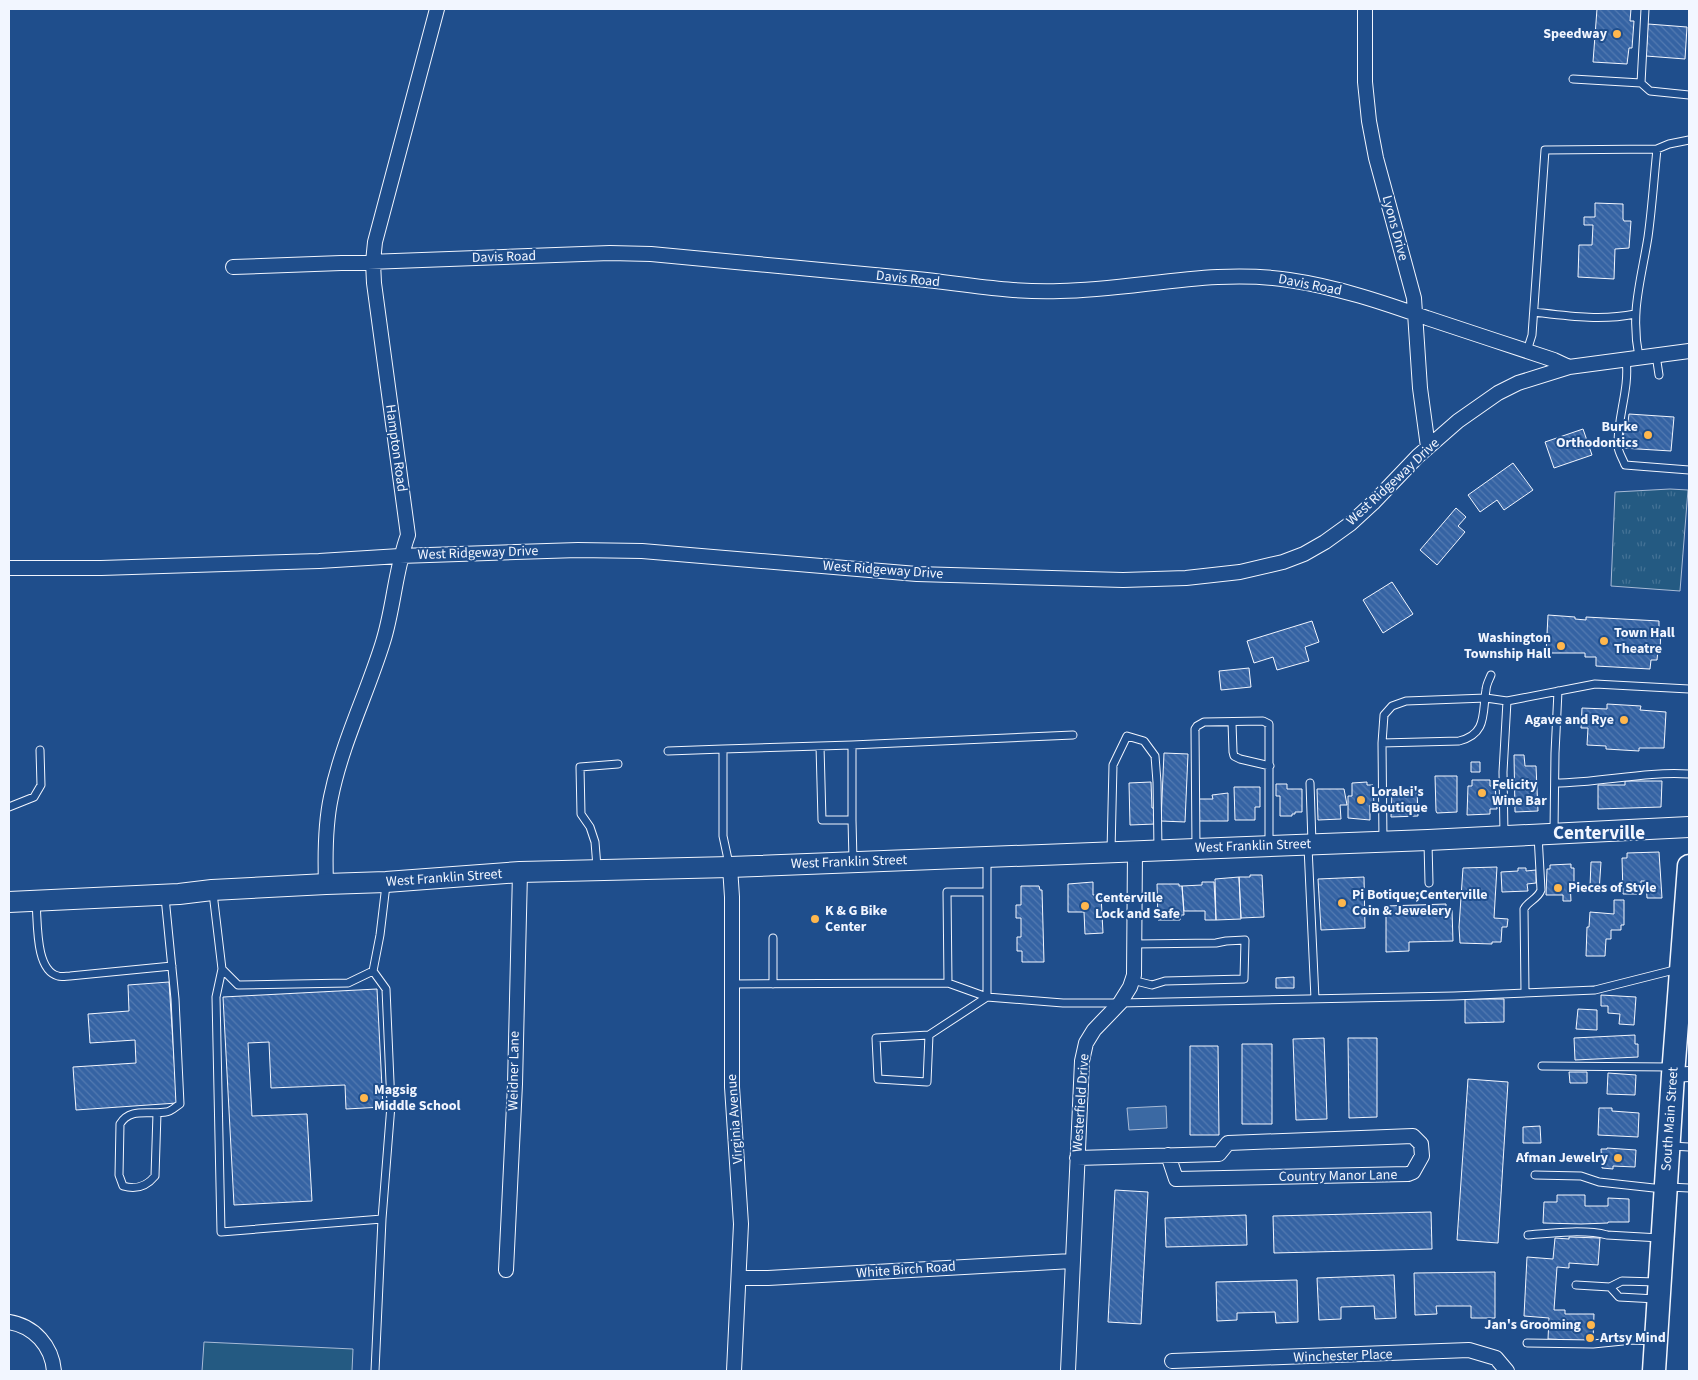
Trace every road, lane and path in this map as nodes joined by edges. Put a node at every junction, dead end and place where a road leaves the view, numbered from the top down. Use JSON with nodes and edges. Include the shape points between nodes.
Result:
{"nodes":[{"id":1,"x":438,"y":9,"type":"edge"},
{"id":2,"x":1365,"y":9,"type":"edge"},
{"id":3,"x":1645,"y":9,"type":"edge"},
{"id":4,"x":1573,"y":79,"type":"dead end"},
{"id":5,"x":1641,"y":83,"type":"junction"},
{"id":6,"x":1689,"y":95,"type":"edge"},
{"id":7,"x":1689,"y":140,"type":"edge"},
{"id":8,"x":1657,"y":149,"type":"junction"},
{"id":9,"x":373,"y":262,"type":"junction"},
{"id":10,"x":233,"y":267,"type":"dead end"},
{"id":11,"x":1534,"y":312,"type":"junction"},
{"id":12,"x":1415,"y":313,"type":"junction"},
{"id":13,"x":1635,"y":314,"type":"junction"},
{"id":14,"x":1527,"y":351,"type":"junction"},
{"id":15,"x":1689,"y":351,"type":"edge"},
{"id":16,"x":1656,"y":355,"type":"junction"},
{"id":17,"x":1633,"y":358,"type":"junction"},
{"id":18,"x":1569,"y":368,"type":"junction"},
{"id":19,"x":1659,"y":375,"type":"dead end"},
{"id":20,"x":1428,"y":447,"type":"junction"},
{"id":21,"x":1689,"y":470,"type":"edge"},
{"id":22,"x":400,"y":556,"type":"junction"},
{"id":23,"x":9,"y":568,"type":"edge"},
{"id":24,"x":1491,"y":675,"type":"dead end"},
{"id":25,"x":1689,"y":689,"type":"edge"},
{"id":26,"x":1558,"y":692,"type":"junction"},
{"id":27,"x":1486,"y":698,"type":"junction"},
{"id":28,"x":1507,"y":701,"type":"junction"},
{"id":29,"x":1232,"y":722,"type":"junction"},
{"id":30,"x":1073,"y":735,"type":"dead end"},
{"id":31,"x":1382,"y":743,"type":"junction"},
{"id":32,"x":852,"y":745,"type":"junction"},
{"id":33,"x":820,"y":746,"type":"junction"},
{"id":34,"x":723,"y":749,"type":"junction"},
{"id":35,"x":40,"y":750,"type":"dead end"},
{"id":36,"x":668,"y":750,"type":"dead end"},
{"id":37,"x":618,"y":764,"type":"dead end"},
{"id":38,"x":1270,"y":766,"type":"junction"},
{"id":39,"x":1689,"y":774,"type":"edge"},
{"id":40,"x":1310,"y":783,"type":"dead end"},
{"id":41,"x":1554,"y":783,"type":"junction"},
{"id":42,"x":9,"y":807,"type":"edge"},
{"id":43,"x":852,"y":820,"type":"junction"},
{"id":44,"x":1689,"y":828,"type":"edge"},
{"id":45,"x":1546,"y":835,"type":"junction"},
{"id":46,"x":1504,"y":836,"type":"junction"},
{"id":47,"x":1428,"y":840,"type":"junction"},
{"id":48,"x":1383,"y":841,"type":"junction"},
{"id":49,"x":1310,"y":844,"type":"junction"},
{"id":50,"x":1269,"y":846,"type":"junction"},
{"id":51,"x":1196,"y":849,"type":"junction"},
{"id":52,"x":1158,"y":850,"type":"junction"},
{"id":53,"x":1135,"y":851,"type":"junction"},
{"id":54,"x":1111,"y":852,"type":"junction"},
{"id":55,"x":987,"y":856,"type":"junction"},
{"id":56,"x":853,"y":861,"type":"junction"},
{"id":57,"x":1689,"y":866,"type":"edge"},
{"id":58,"x":730,"y":867,"type":"junction"},
{"id":59,"x":597,"y":870,"type":"junction"},
{"id":60,"x":520,"y":872,"type":"junction"},
{"id":61,"x":386,"y":882,"type":"junction"},
{"id":62,"x":1429,"y":883,"type":"dead end"},
{"id":63,"x":326,"y":884,"type":"junction"},
{"id":64,"x":212,"y":890,"type":"junction"},
{"id":65,"x":987,"y":892,"type":"junction"},
{"id":66,"x":165,"y":894,"type":"junction"},
{"id":67,"x":36,"y":900,"type":"junction"},
{"id":68,"x":9,"y":902,"type":"edge"},
{"id":69,"x":1686,"y":936,"type":"edge"},
{"id":70,"x":773,"y":938,"type":"dead end"},
{"id":71,"x":1135,"y":944,"type":"junction"},
{"id":72,"x":172,"y":966,"type":"junction"},
{"id":73,"x":222,"y":969,"type":"junction"},
{"id":74,"x":1681,"y":969,"type":"junction"},
{"id":75,"x":373,"y":971,"type":"junction"},
{"id":76,"x":1132,"y":980,"type":"junction"},
{"id":77,"x":948,"y":983,"type":"junction"},
{"id":78,"x":732,"y":984,"type":"junction"},
{"id":79,"x":773,"y":984,"type":"junction"},
{"id":80,"x":1525,"y":992,"type":"junction"},
{"id":81,"x":987,"y":998,"type":"junction"},
{"id":82,"x":1316,"y":998,"type":"junction"},
{"id":83,"x":1120,"y":1003,"type":"junction"},
{"id":84,"x":930,"y":1035,"type":"junction"},
{"id":85,"x":1542,"y":1066,"type":"dead end"},
{"id":86,"x":1679,"y":1072,"type":"edge"},
{"id":87,"x":157,"y":1113,"type":"junction"},
{"id":88,"x":1679,"y":1146,"type":"edge"},
{"id":89,"x":1168,"y":1155,"type":"junction"},
{"id":90,"x":1077,"y":1158,"type":"junction"},
{"id":91,"x":1535,"y":1175,"type":"dead end"},
{"id":92,"x":1666,"y":1188,"type":"junction"},
{"id":93,"x":1689,"y":1188,"type":"edge"},
{"id":94,"x":382,"y":1219,"type":"junction"},
{"id":95,"x":1528,"y":1236,"type":"dead end"},
{"id":96,"x":1663,"y":1239,"type":"junction"},
{"id":97,"x":1072,"y":1261,"type":"junction"},
{"id":98,"x":506,"y":1270,"type":"dead end"},
{"id":99,"x":739,"y":1278,"type":"junction"},
{"id":100,"x":1576,"y":1285,"type":"dead end"},
{"id":101,"x":1610,"y":1287,"type":"junction"},
{"id":102,"x":1660,"y":1291,"type":"junction"},
{"id":103,"x":9,"y":1322,"type":"edge"},
{"id":104,"x":1656,"y":1342,"type":"junction"},
{"id":105,"x":1527,"y":1343,"type":"dead end"},
{"id":106,"x":1172,"y":1361,"type":"dead end"},
{"id":107,"x":54,"y":1371,"type":"edge"},
{"id":108,"x":374,"y":1371,"type":"edge"},
{"id":109,"x":734,"y":1371,"type":"edge"},
{"id":110,"x":1068,"y":1371,"type":"edge"},
{"id":111,"x":1506,"y":1371,"type":"edge"},
{"id":112,"x":1654,"y":1371,"type":"edge"}],
"edges":[{"from":1,"to":9,"type":"street","name":"Hampton Road","via":[[375,242]]},
{"from":2,"to":12,"type":"street","name":"Lyons Drive","via":[[1365,82],[1369,121],[1414,298]]},
{"from":3,"to":5,"type":"lane"},
{"from":4,"to":5,"type":"lane"},
{"from":5,"to":6,"type":"lane","via":[[1650,91]]},
{"from":7,"to":8,"type":"lane"},
{"from":8,"to":11,"type":"lane","via":[[1545,150]]},
{"from":8,"to":13,"type":"lane","via":[[1650,224]]},
{"from":9,"to":10,"type":"street","name":"Davis Road"},
{"from":9,"to":12,"type":"street","name":"Davis Road","via":[[651,254],[1060,292],[1191,278],[1263,276],[1360,296]]},
{"from":9,"to":22,"type":"street","name":"Hampton Road","via":[[408,535]]},
{"from":11,"to":13,"type":"lane","via":[[1592,318]]},
{"from":11,"to":14,"type":"lane"},
{"from":12,"to":14,"type":"street","name":"Davis Road"},
{"from":12,"to":20,"type":"street","name":"Lyons Drive"},
{"from":13,"to":17,"type":"lane"},
{"from":14,"to":18,"type":"street","name":"Davis Road"},
{"from":15,"to":16,"type":"street","name":"West Ridgeway Drive"},
{"from":16,"to":17,"type":"street","name":"West Ridgeway Drive"},
{"from":16,"to":19,"type":"lane"},
{"from":17,"to":18,"type":"street","name":"West Ridgeway Drive"},
{"from":17,"to":21,"type":"lane","via":[[1622,404],[1618,448],[1625,465]]},
{"from":18,"to":20,"type":"street","name":"West Ridgeway Drive","via":[[1518,382],[1498,393]]},
{"from":20,"to":22,"type":"street","name":"West Ridgeway Drive","via":[[1350,524],[1304,554],[1240,572],[1186,578],[1123,580],[917,574],[642,551]]},
{"from":22,"to":23,"type":"street","name":"West Ridgeway Drive","via":[[111,568]]},
{"from":22,"to":63,"type":"street","name":"Hampton Road","via":[[384,641],[330,798],[325,840]]},
{"from":24,"to":27,"type":"lane","via":[[1485,690]]},
{"from":25,"to":26,"type":"lane","via":[[1595,684]]},
{"from":26,"to":28,"type":"lane"},
{"from":26,"to":41,"type":"lane"},
{"from":27,"to":28,"type":"lane"},
{"from":27,"to":31,"type":"lane","via":[[1479,729],[1469,738]]},
{"from":27,"to":31,"type":"lane","via":[[1406,701],[1392,706],[1384,716]]},
{"from":28,"to":46,"type":"lane"},
{"from":29,"to":38,"type":"lane","via":[[1234,756]]},
{"from":29,"to":38,"type":"lane","via":[[1267,722]]},
{"from":29,"to":51,"type":"lane","via":[[1204,722],[1197,726]]},
{"from":30,"to":32,"type":"lane"},
{"from":31,"to":48,"type":"lane"},
{"from":32,"to":33,"type":"lane"},
{"from":32,"to":43,"type":"lane"},
{"from":33,"to":34,"type":"lane"},
{"from":33,"to":43,"type":"lane","via":[[822,820]]},
{"from":34,"to":36,"type":"lane"},
{"from":34,"to":58,"type":"lane","via":[[723,836]]},
{"from":35,"to":42,"type":"lane","via":[[41,785],[34,797]]},
{"from":37,"to":59,"type":"lane","via":[[580,767],[581,814],[590,826],[595,842]]},
{"from":38,"to":50,"type":"lane"},
{"from":39,"to":41,"type":"lane","via":[[1666,772],[1590,782]]},
{"from":40,"to":49,"type":"lane"},
{"from":41,"to":45,"type":"lane"},
{"from":43,"to":56,"type":"lane"},
{"from":44,"to":45,"type":"main road","name":"West Franklin Street"},
{"from":45,"to":46,"type":"main road","name":"West Franklin Street"},
{"from":45,"to":80,"type":"lane","via":[[1540,894],[1524,909]]},
{"from":46,"to":47,"type":"main road","name":"West Franklin Street"},
{"from":47,"to":48,"type":"main road","name":"West Franklin Street"},
{"from":47,"to":62,"type":"lane"},
{"from":48,"to":49,"type":"main road","name":"West Franklin Street"},
{"from":49,"to":50,"type":"main road","name":"West Franklin Street"},
{"from":49,"to":82,"type":"lane"},
{"from":50,"to":51,"type":"main road","name":"West Franklin Street"},
{"from":51,"to":52,"type":"main road","name":"West Franklin Street"},
{"from":52,"to":53,"type":"main road","name":"West Franklin Street"},
{"from":52,"to":54,"type":"lane","via":[[1155,756],[1144,740],[1127,736],[1113,765]]},
{"from":53,"to":54,"type":"main road","name":"West Franklin Street"},
{"from":53,"to":71,"type":"street","name":"Westerfield Drive"},
{"from":54,"to":55,"type":"main road","name":"West Franklin Street"},
{"from":55,"to":56,"type":"main road","name":"West Franklin Street"},
{"from":55,"to":65,"type":"lane"},
{"from":56,"to":58,"type":"main road","name":"West Franklin Street"},
{"from":57,"to":69,"type":"main road","name":"South Main Street"},
{"from":58,"to":59,"type":"main road","name":"West Franklin Street"},
{"from":58,"to":78,"type":"street","name":"Virginia Avenue"},
{"from":59,"to":60,"type":"main road","name":"West Franklin Street"},
{"from":60,"to":61,"type":"main road","name":"West Franklin Street"},
{"from":60,"to":98,"type":"street","name":"Weidner Lane"},
{"from":61,"to":63,"type":"main road","name":"West Franklin Street"},
{"from":61,"to":75,"type":"lane"},
{"from":63,"to":64,"type":"main road","name":"West Franklin Street"},
{"from":64,"to":66,"type":"main road","name":"West Franklin Street"},
{"from":64,"to":73,"type":"lane"},
{"from":65,"to":77,"type":"lane","via":[[947,892]]},
{"from":65,"to":81,"type":"lane"},
{"from":66,"to":67,"type":"main road","name":"West Franklin Street"},
{"from":66,"to":72,"type":"lane"},
{"from":67,"to":68,"type":"main road","name":"West Franklin Street"},
{"from":67,"to":72,"type":"lane","via":[[41,958],[47,970],[58,976]]},
{"from":69,"to":74,"type":"main road","name":"South Main Street"},
{"from":70,"to":79,"type":"lane"},
{"from":71,"to":76,"type":"street","name":"Westerfield Drive"},
{"from":71,"to":76,"type":"lane","via":[[1245,940],[1244,979],[1166,981],[1152,985]]},
{"from":72,"to":87,"type":"lane","via":[[180,1104],[168,1112]]},
{"from":73,"to":75,"type":"lane","via":[[238,985],[348,983]]},
{"from":73,"to":94,"type":"lane","via":[[216,997],[221,1232]]},
{"from":74,"to":80,"type":"lane","via":[[1594,990]]},
{"from":74,"to":86,"type":"main road","name":"South Main Street"},
{"from":75,"to":94,"type":"lane","via":[[386,988],[392,1105]]},
{"from":76,"to":83,"type":"street","name":"Westerfield Drive"},
{"from":77,"to":79,"type":"lane"},
{"from":77,"to":81,"type":"lane"},
{"from":78,"to":79,"type":"lane"},
{"from":78,"to":99,"type":"street","name":"Virginia Avenue","via":[[732,1088],[741,1224]]},
{"from":80,"to":82,"type":"lane"},
{"from":81,"to":83,"type":"lane"},
{"from":81,"to":84,"type":"lane"},
{"from":82,"to":83,"type":"lane"},
{"from":83,"to":90,"type":"street","name":"Westerfield Drive","via":[[1086,1043],[1082,1060]]},
{"from":84,"to":84,"type":"lane","via":[[876,1038],[878,1079],[927,1082]]},
{"from":85,"to":86,"type":"lane"},
{"from":86,"to":88,"type":"main road","name":"South Main Street"},
{"from":87,"to":87,"type":"lane","via":[[155,1176],[141,1188],[123,1186],[119,1175],[120,1124],[128,1115]]},
{"from":88,"to":92,"type":"main road","name":"South Main Street"},
{"from":89,"to":89,"type":"street","name":"Country Manor Lane","via":[[1218,1154],[1228,1143],[1412,1136],[1421,1144],[1422,1156],[1413,1172],[1408,1174],[1176,1179]]},
{"from":89,"to":90,"type":"street","name":"Country Manor Lane"},
{"from":90,"to":97,"type":"street","name":"Westerfield Drive"},
{"from":91,"to":92,"type":"lane","via":[[1582,1176],[1599,1182]]},
{"from":92,"to":93,"type":"lane"},
{"from":92,"to":96,"type":"main road","name":"South Main Street"},
{"from":94,"to":108,"type":"lane"},
{"from":95,"to":96,"type":"lane","via":[[1600,1233]]},
{"from":96,"to":102,"type":"main road","name":"South Main Street"},
{"from":97,"to":99,"type":"street","name":"White Birch Road"},
{"from":97,"to":110,"type":"street","name":"Westerfield Drive"},
{"from":99,"to":109,"type":"street","name":"Virginia Avenue"},
{"from":100,"to":101,"type":"lane"},
{"from":101,"to":102,"type":"lane","via":[[1622,1281]]},
{"from":101,"to":102,"type":"lane","via":[[1619,1297]]},
{"from":102,"to":104,"type":"main road","name":"South Main Street"},
{"from":103,"to":107,"type":"street","via":[[29,1329],[39,1337],[52,1357]]},
{"from":104,"to":105,"type":"lane"},
{"from":104,"to":112,"type":"main road","name":"South Main Street"},
{"from":106,"to":111,"type":"street","name":"Winchester Place","via":[[1469,1350],[1496,1358]]}]}
